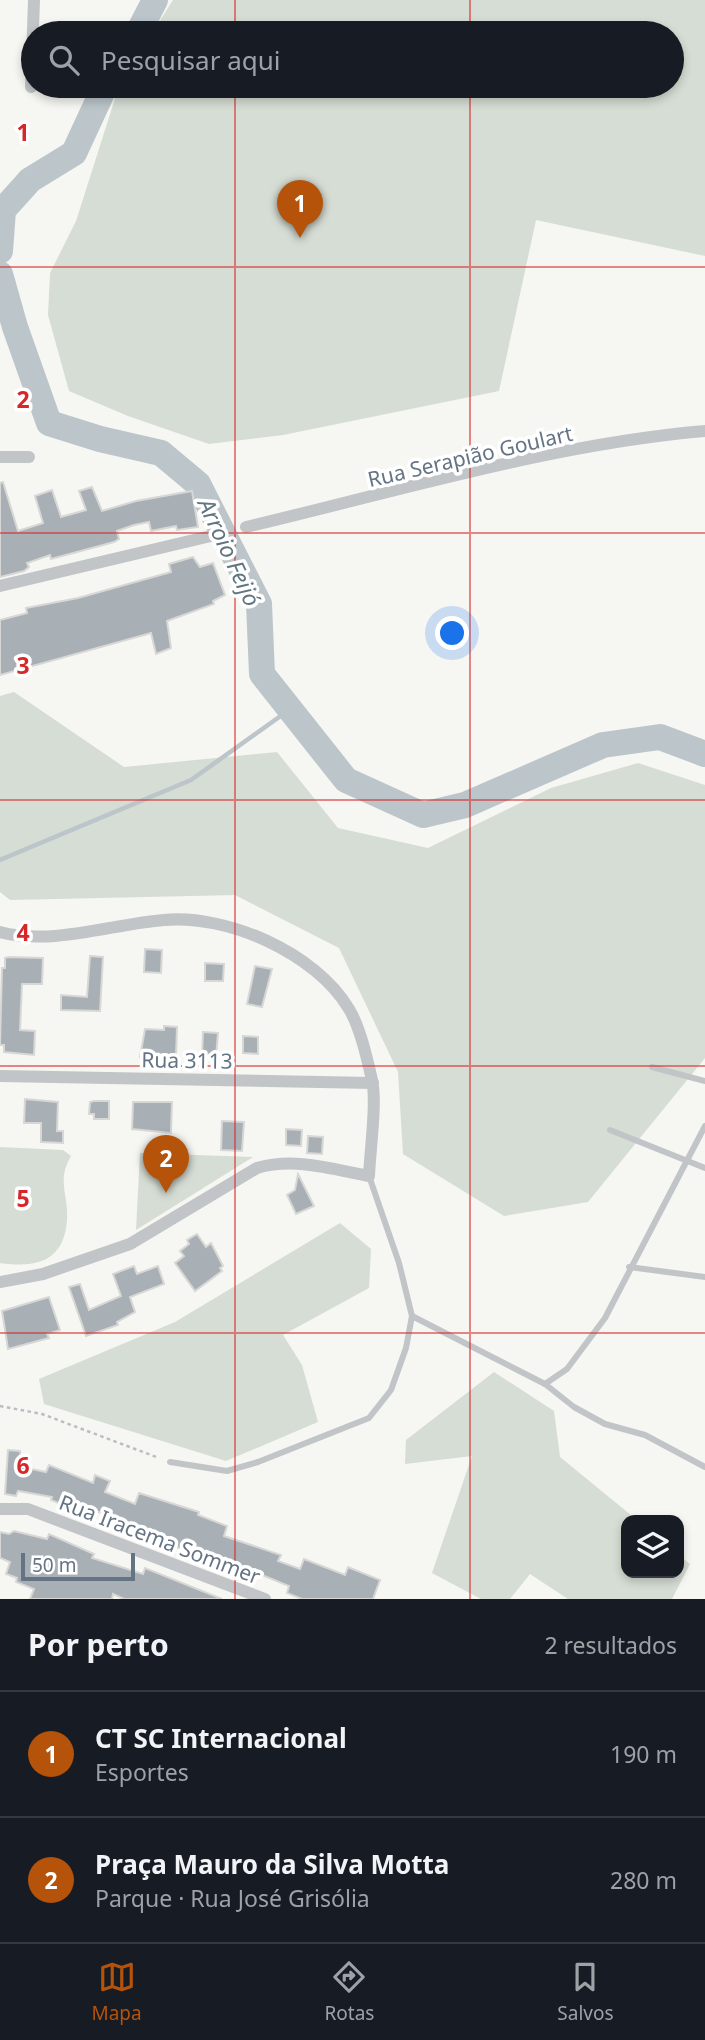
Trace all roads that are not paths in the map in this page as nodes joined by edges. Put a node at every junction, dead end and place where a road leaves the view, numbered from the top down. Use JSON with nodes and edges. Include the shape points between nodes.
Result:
{"nodes":[{"id":1,"x":34,"y":0,"type":"edge"},
{"id":2,"x":33,"y":21,"type":"edge"},
{"id":3,"x":705,"y":431,"type":"edge"},
{"id":4,"x":0,"y":457,"type":"edge"},
{"id":5,"x":29,"y":457,"type":"dead end"},
{"id":6,"x":246,"y":527,"type":"dead end"},
{"id":7,"x":215,"y":535,"type":"dead end"},
{"id":8,"x":0,"y":586,"type":"edge"},
{"id":9,"x":0,"y":932,"type":"edge"},
{"id":10,"x":652,"y":1067,"type":"dead end"},
{"id":11,"x":0,"y":1076,"type":"edge"},
{"id":12,"x":705,"y":1081,"type":"edge"},
{"id":13,"x":373,"y":1083,"type":"junction"},
{"id":14,"x":705,"y":1126,"type":"edge"},
{"id":15,"x":610,"y":1130,"type":"dead end"},
{"id":16,"x":685,"y":1160,"type":"junction"},
{"id":17,"x":705,"y":1168,"type":"edge"},
{"id":18,"x":369,"y":1175,"type":"junction"},
{"id":19,"x":629,"y":1267,"type":"junction"},
{"id":20,"x":705,"y":1277,"type":"edge"},
{"id":21,"x":0,"y":1282,"type":"edge"},
{"id":22,"x":412,"y":1316,"type":"junction"},
{"id":23,"x":545,"y":1384,"type":"junction"},
{"id":24,"x":170,"y":1462,"type":"road end"},
{"id":25,"x":705,"y":1467,"type":"edge"},
{"id":26,"x":0,"y":1509,"type":"edge"},
{"id":27,"x":265,"y":1599,"type":"edge"}],
"edges":[{"from":1,"to":2,"type":"street"},
{"from":3,"to":6,"type":"street","name":"Rua Serapião Goulart","via":[[533,459]]},
{"from":4,"to":5,"type":"street"},
{"from":7,"to":8,"type":"street"},
{"from":9,"to":13,"type":"street","via":[[42,935],[182,919],[255,935],[325,979],[350,1009]]},
{"from":10,"to":12,"type":"lane"},
{"from":11,"to":13,"type":"street","name":"Rua 3113"},
{"from":13,"to":18,"type":"street"},
{"from":14,"to":16,"type":"lane"},
{"from":15,"to":16,"type":"lane"},
{"from":16,"to":17,"type":"lane"},
{"from":16,"to":19,"type":"lane"},
{"from":18,"to":21,"type":"street","via":[[295,1163],[266,1165],[130,1244],[43,1274]]},
{"from":18,"to":22,"type":"lane"},
{"from":19,"to":20,"type":"lane"},
{"from":19,"to":23,"type":"lane","via":[[605,1318],[568,1369]]},
{"from":22,"to":23,"type":"lane"},
{"from":22,"to":24,"type":"lane","via":[[407,1348],[391,1390],[369,1418],[227,1471]]},
{"from":23,"to":25,"type":"lane","via":[[573,1407],[605,1424],[645,1435]]},
{"from":26,"to":27,"type":"street","name":"Rua Iracema Sommer","via":[[29,1509]]}]}
